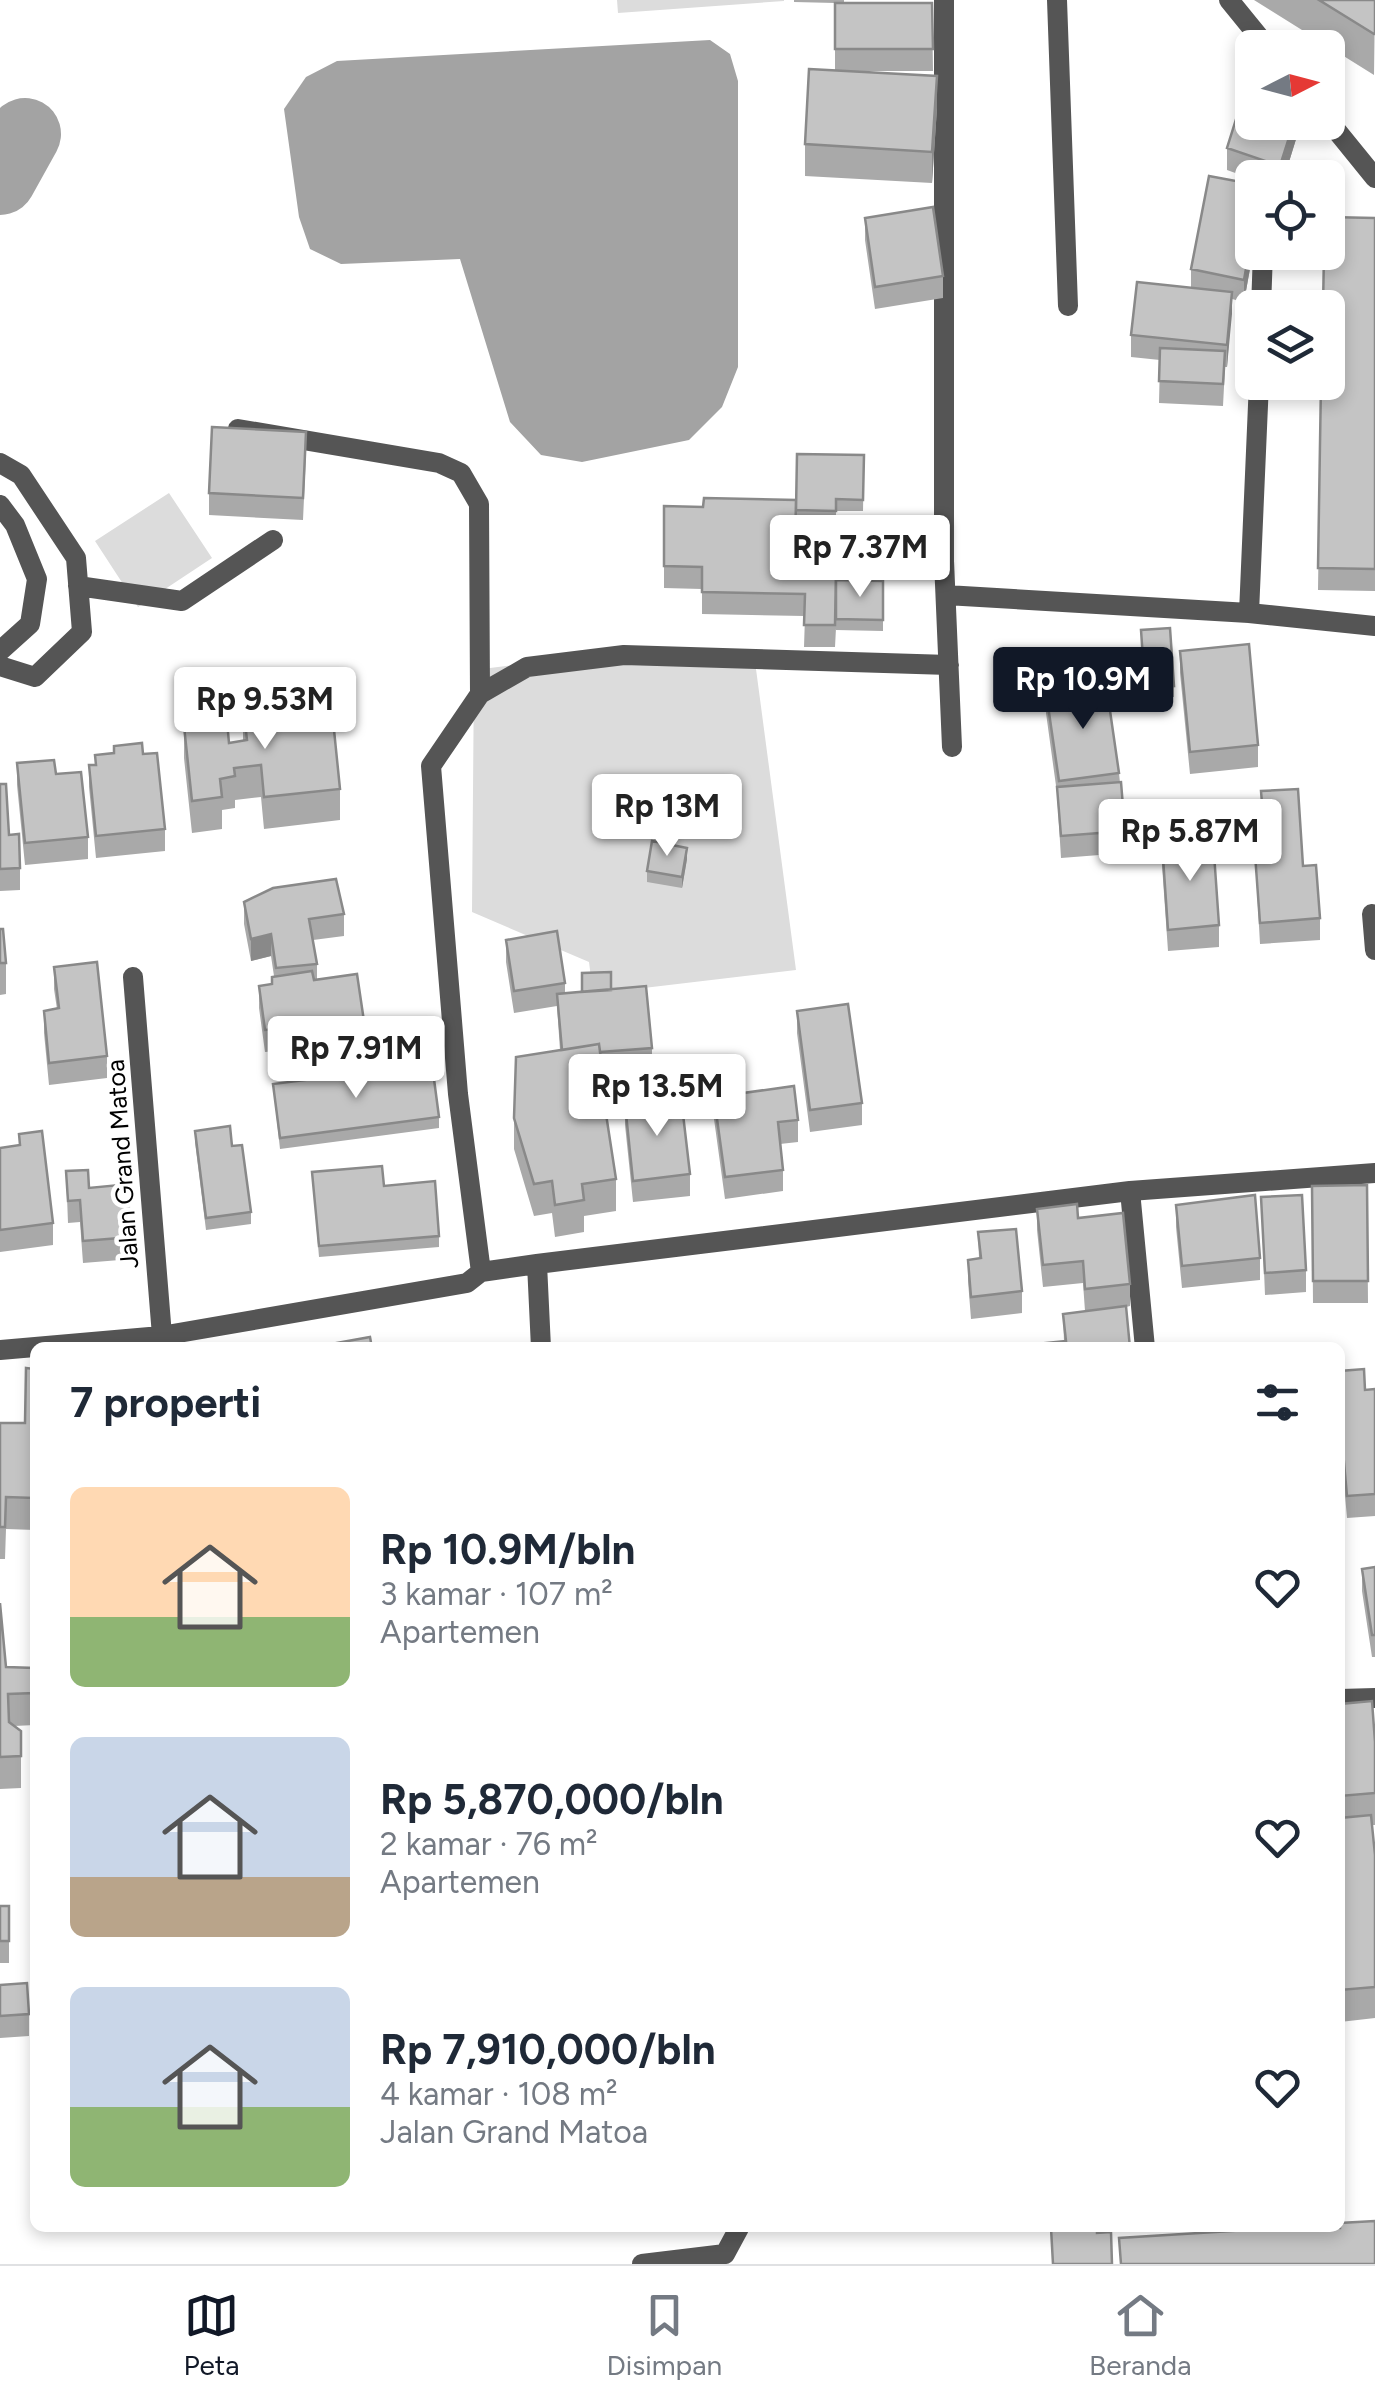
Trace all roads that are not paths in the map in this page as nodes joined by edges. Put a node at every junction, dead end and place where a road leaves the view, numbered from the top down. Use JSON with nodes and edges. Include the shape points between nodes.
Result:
{"nodes":[{"id":1,"x":944,"y":0,"type":"edge"},
{"id":2,"x":1057,"y":0,"type":"edge"},
{"id":3,"x":1230,"y":0,"type":"edge"},
{"id":4,"x":1254,"y":30,"type":"edge"},
{"id":5,"x":1344,"y":140,"type":"edge"},
{"id":6,"x":1375,"y":178,"type":"edge"},
{"id":7,"x":1068,"y":306,"type":"dead end"},
{"id":8,"x":1257,"y":400,"type":"edge"},
{"id":9,"x":238,"y":428,"type":"edge"},
{"id":10,"x":0,"y":463,"type":"edge"},
{"id":11,"x":0,"y":505,"type":"edge"},
{"id":12,"x":273,"y":540,"type":"dead end"},
{"id":13,"x":810,"y":553,"type":"edge"},
{"id":14,"x":944,"y":562,"type":"junction"},
{"id":15,"x":78,"y":586,"type":"junction"},
{"id":16,"x":946,"y":596,"type":"junction"},
{"id":17,"x":1249,"y":613,"type":"junction"},
{"id":18,"x":1375,"y":626,"type":"edge"},
{"id":19,"x":0,"y":650,"type":"edge"},
{"id":20,"x":949,"y":665,"type":"junction"},
{"id":21,"x":0,"y":666,"type":"edge"},
{"id":22,"x":480,"y":694,"type":"junction"},
{"id":23,"x":952,"y":747,"type":"dead end"},
{"id":24,"x":1372,"y":914,"type":"dead end"},
{"id":25,"x":1375,"y":950,"type":"edge"},
{"id":26,"x":133,"y":977,"type":"dead end"},
{"id":27,"x":1375,"y":1172,"type":"edge"},
{"id":28,"x":1130,"y":1190,"type":"junction"},
{"id":29,"x":537,"y":1264,"type":"junction"},
{"id":30,"x":482,"y":1272,"type":"junction"},
{"id":31,"x":162,"y":1342,"type":"edge"},
{"id":32,"x":541,"y":1342,"type":"edge"},
{"id":33,"x":1145,"y":1342,"type":"edge"},
{"id":34,"x":30,"y":1349,"type":"edge"},
{"id":35,"x":0,"y":1350,"type":"edge"},
{"id":36,"x":1375,"y":1698,"type":"edge"},
{"id":37,"x":1345,"y":1699,"type":"edge"},
{"id":38,"x":737,"y":2232,"type":"edge"},
{"id":39,"x":642,"y":2264,"type":"edge"}],
"edges":[{"from":1,"to":14,"type":"street"},
{"from":2,"to":7,"type":"street"},
{"from":3,"to":4,"type":"street"},
{"from":5,"to":6,"type":"street"},
{"from":8,"to":17,"type":"street"},
{"from":9,"to":22,"type":"street","via":[[439,463],[461,473],[479,504]]},
{"from":10,"to":15,"type":"street","via":[[21,475],[76,558]]},
{"from":11,"to":19,"type":"street","via":[[37,579],[30,624]]},
{"from":12,"to":15,"type":"street","via":[[182,600]]},
{"from":13,"to":14,"type":"street"},
{"from":14,"to":16,"type":"street"},
{"from":15,"to":21,"type":"street","via":[[82,632],[35,677]]},
{"from":16,"to":17,"type":"street"},
{"from":16,"to":20,"type":"street"},
{"from":17,"to":18,"type":"street"},
{"from":20,"to":22,"type":"street","via":[[624,654],[527,667]]},
{"from":20,"to":23,"type":"street"},
{"from":22,"to":30,"type":"street","via":[[431,766],[458,1094]]},
{"from":24,"to":25,"type":"street"},
{"from":26,"to":31,"type":"street","name":"Jalan Grand Matoa"},
{"from":27,"to":28,"type":"street"},
{"from":28,"to":29,"type":"street"},
{"from":28,"to":33,"type":"street"},
{"from":29,"to":30,"type":"street"},
{"from":29,"to":32,"type":"street"},
{"from":30,"to":31,"type":"street","via":[[467,1284]]},
{"from":34,"to":35,"type":"street"},
{"from":36,"to":37,"type":"street"},
{"from":38,"to":39,"type":"street","via":[[725,2254]]}]}
